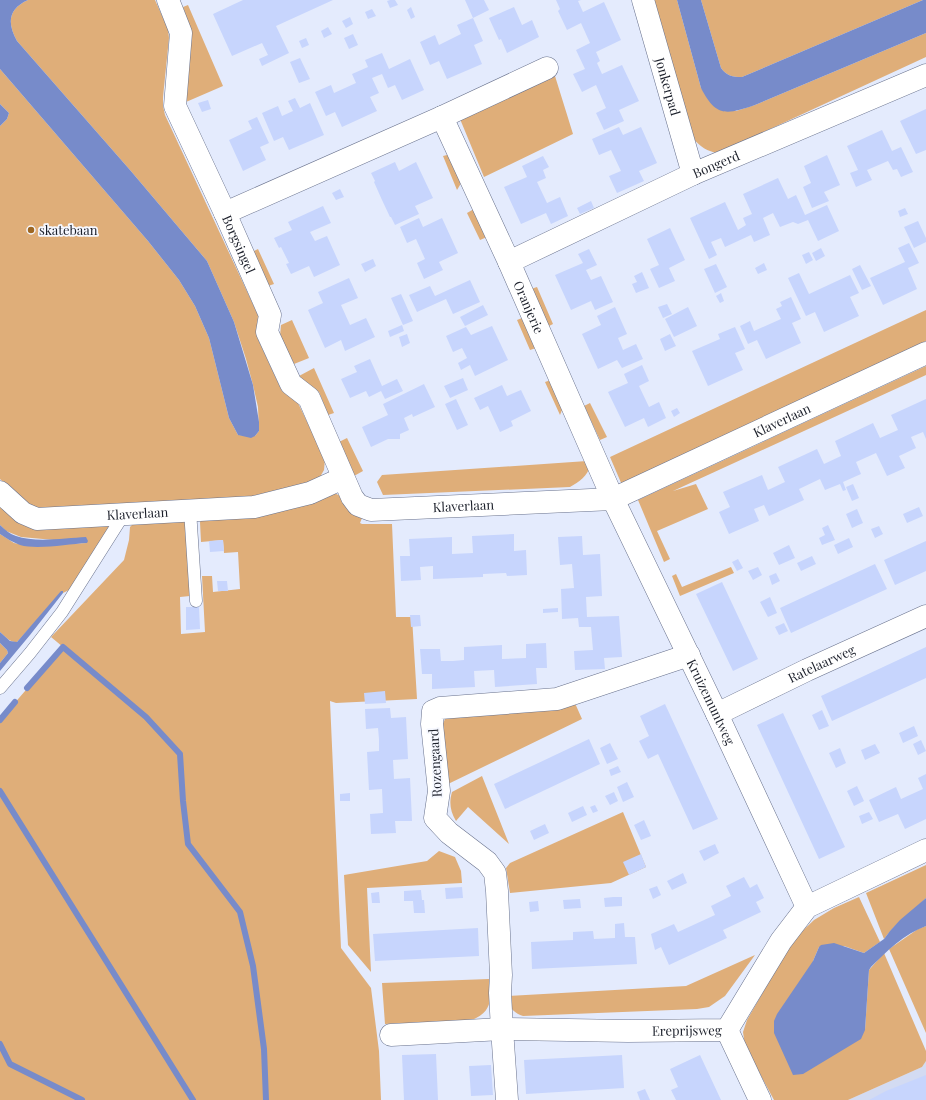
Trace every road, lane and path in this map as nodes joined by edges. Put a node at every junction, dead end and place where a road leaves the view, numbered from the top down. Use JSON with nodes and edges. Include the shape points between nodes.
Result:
{"nodes":[{"id":1,"x":168,"y":0,"type":"edge"},
{"id":2,"x":643,"y":0,"type":"edge"},
{"id":3,"x":547,"y":68,"type":"dead end"},
{"id":4,"x":926,"y":75,"type":"edge"},
{"id":5,"x":442,"y":117,"type":"junction"},
{"id":6,"x":693,"y":174,"type":"junction"},
{"id":7,"x":225,"y":213,"type":"junction"},
{"id":8,"x":509,"y":262,"type":"junction"},
{"id":9,"x":926,"y":353,"type":"edge"},
{"id":10,"x":343,"y":478,"type":"junction"},
{"id":11,"x":0,"y":492,"type":"edge"},
{"id":12,"x":612,"y":498,"type":"junction"},
{"id":13,"x":190,"y":510,"type":"junction"},
{"id":14,"x":124,"y":514,"type":"junction"},
{"id":15,"x":196,"y":601,"type":"dead end"},
{"id":16,"x":926,"y":616,"type":"edge"},
{"id":17,"x":689,"y":655,"type":"junction"},
{"id":18,"x":0,"y":688,"type":"edge"},
{"id":19,"x":717,"y":714,"type":"junction"},
{"id":20,"x":926,"y":850,"type":"edge"},
{"id":21,"x":807,"y":907,"type":"junction"},
{"id":22,"x":502,"y":1029,"type":"junction"},
{"id":23,"x":727,"y":1030,"type":"junction"},
{"id":24,"x":391,"y":1035,"type":"dead end"},
{"id":25,"x":507,"y":1100,"type":"edge"},
{"id":26,"x":760,"y":1100,"type":"edge"}],
"edges":[{"from":1,"to":7,"type":"street","name":"Borgsingel","via":[[181,33],[175,106]]},
{"from":2,"to":6,"type":"street","name":"Jonkerpad"},
{"from":3,"to":5,"type":"street"},
{"from":4,"to":6,"type":"street","name":"Bongerd"},
{"from":5,"to":7,"type":"street"},
{"from":5,"to":8,"type":"street","name":"Oranjerie"},
{"from":6,"to":8,"type":"street","name":"Bongerd"},
{"from":7,"to":10,"type":"street","name":"Borgsingel","via":[[270,315],[267,332],[291,384],[309,398]]},
{"from":8,"to":12,"type":"street","name":"Oranjerie"},
{"from":9,"to":12,"type":"street","name":"Klaverlaan"},
{"from":10,"to":12,"type":"street","name":"Klaverlaan","via":[[358,505],[371,510]]},
{"from":10,"to":13,"type":"street","name":"Klaverlaan","via":[[310,493],[254,507]]},
{"from":11,"to":14,"type":"street","name":"Klaverlaan","via":[[23,513],[37,519]]},
{"from":12,"to":17,"type":"street","name":"Kruizemuntweg"},
{"from":13,"to":14,"type":"street","name":"Klaverlaan"},
{"from":13,"to":15,"type":"lane"},
{"from":14,"to":18,"type":"lane","via":[[62,612]]},
{"from":16,"to":19,"type":"street","name":"Ratelaarweg"},
{"from":17,"to":19,"type":"street","name":"Kruizemuntweg"},
{"from":17,"to":22,"type":"street","name":"Rozengaard","via":[[557,699],[440,708],[433,711],[439,791],[435,818],[449,833],[487,862],[495,873]]},
{"from":19,"to":21,"type":"street","name":"Kruizemuntweg"},
{"from":20,"to":21,"type":"street","name":"Ereprijsweg"},
{"from":21,"to":23,"type":"street","name":"Ereprijsweg","via":[[781,941]]},
{"from":22,"to":23,"type":"street","name":"Ereprijsweg"},
{"from":22,"to":24,"type":"street","name":"Ereprijsweg"},
{"from":22,"to":25,"type":"street","name":"Rozengaard"},
{"from":23,"to":26,"type":"street"}]}
